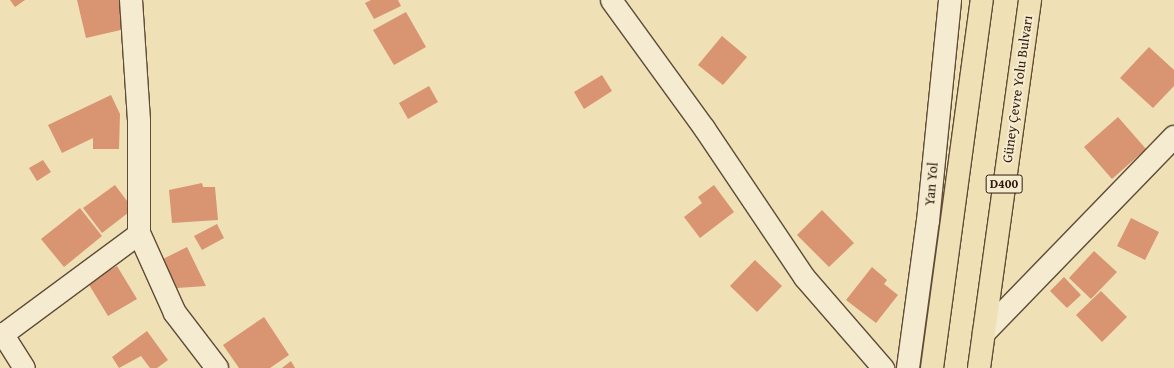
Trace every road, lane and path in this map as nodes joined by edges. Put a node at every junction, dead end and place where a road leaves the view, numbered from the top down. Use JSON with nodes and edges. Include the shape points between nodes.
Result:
{"nodes":[{"id":1,"x":131,"y":0,"type":"edge"},
{"id":2,"x":611,"y":0,"type":"edge"},
{"id":3,"x":950,"y":0,"type":"edge"},
{"id":4,"x":982,"y":0,"type":"edge"},
{"id":5,"x":1030,"y":0,"type":"edge"},
{"id":6,"x":1174,"y":137,"type":"edge"},
{"id":7,"x":139,"y":233,"type":"junction"},
{"id":8,"x":984,"y":333,"type":"junction"},
{"id":9,"x":1,"y":334,"type":"edge"},
{"id":10,"x":24,"y":368,"type":"edge"},
{"id":11,"x":217,"y":368,"type":"edge"},
{"id":12,"x":882,"y":368,"type":"edge"},
{"id":13,"x":908,"y":368,"type":"edge"},
{"id":14,"x":932,"y":368,"type":"edge"},
{"id":15,"x":979,"y":368,"type":"edge"}],
"edges":[{"from":1,"to":7,"type":"street","via":[[140,121]]},
{"from":2,"to":12,"type":"street","via":[[704,128],[804,277]]},
{"from":3,"to":13,"type":"street","name":"Yan Yol","via":[[928,221]]},
{"from":4,"to":14,"type":"highway"},
{"from":5,"to":8,"type":"highway","name":"Güney Çevre Yolu Bulvarı","number":"D400"},
{"from":6,"to":8,"type":"street"},
{"from":7,"to":9,"type":"street"},
{"from":7,"to":11,"type":"street","via":[[175,313]]},
{"from":8,"to":15,"type":"highway","name":"Güney Çevre Yolu Bulvarı","number":"D400"},
{"from":9,"to":10,"type":"street"}]}
